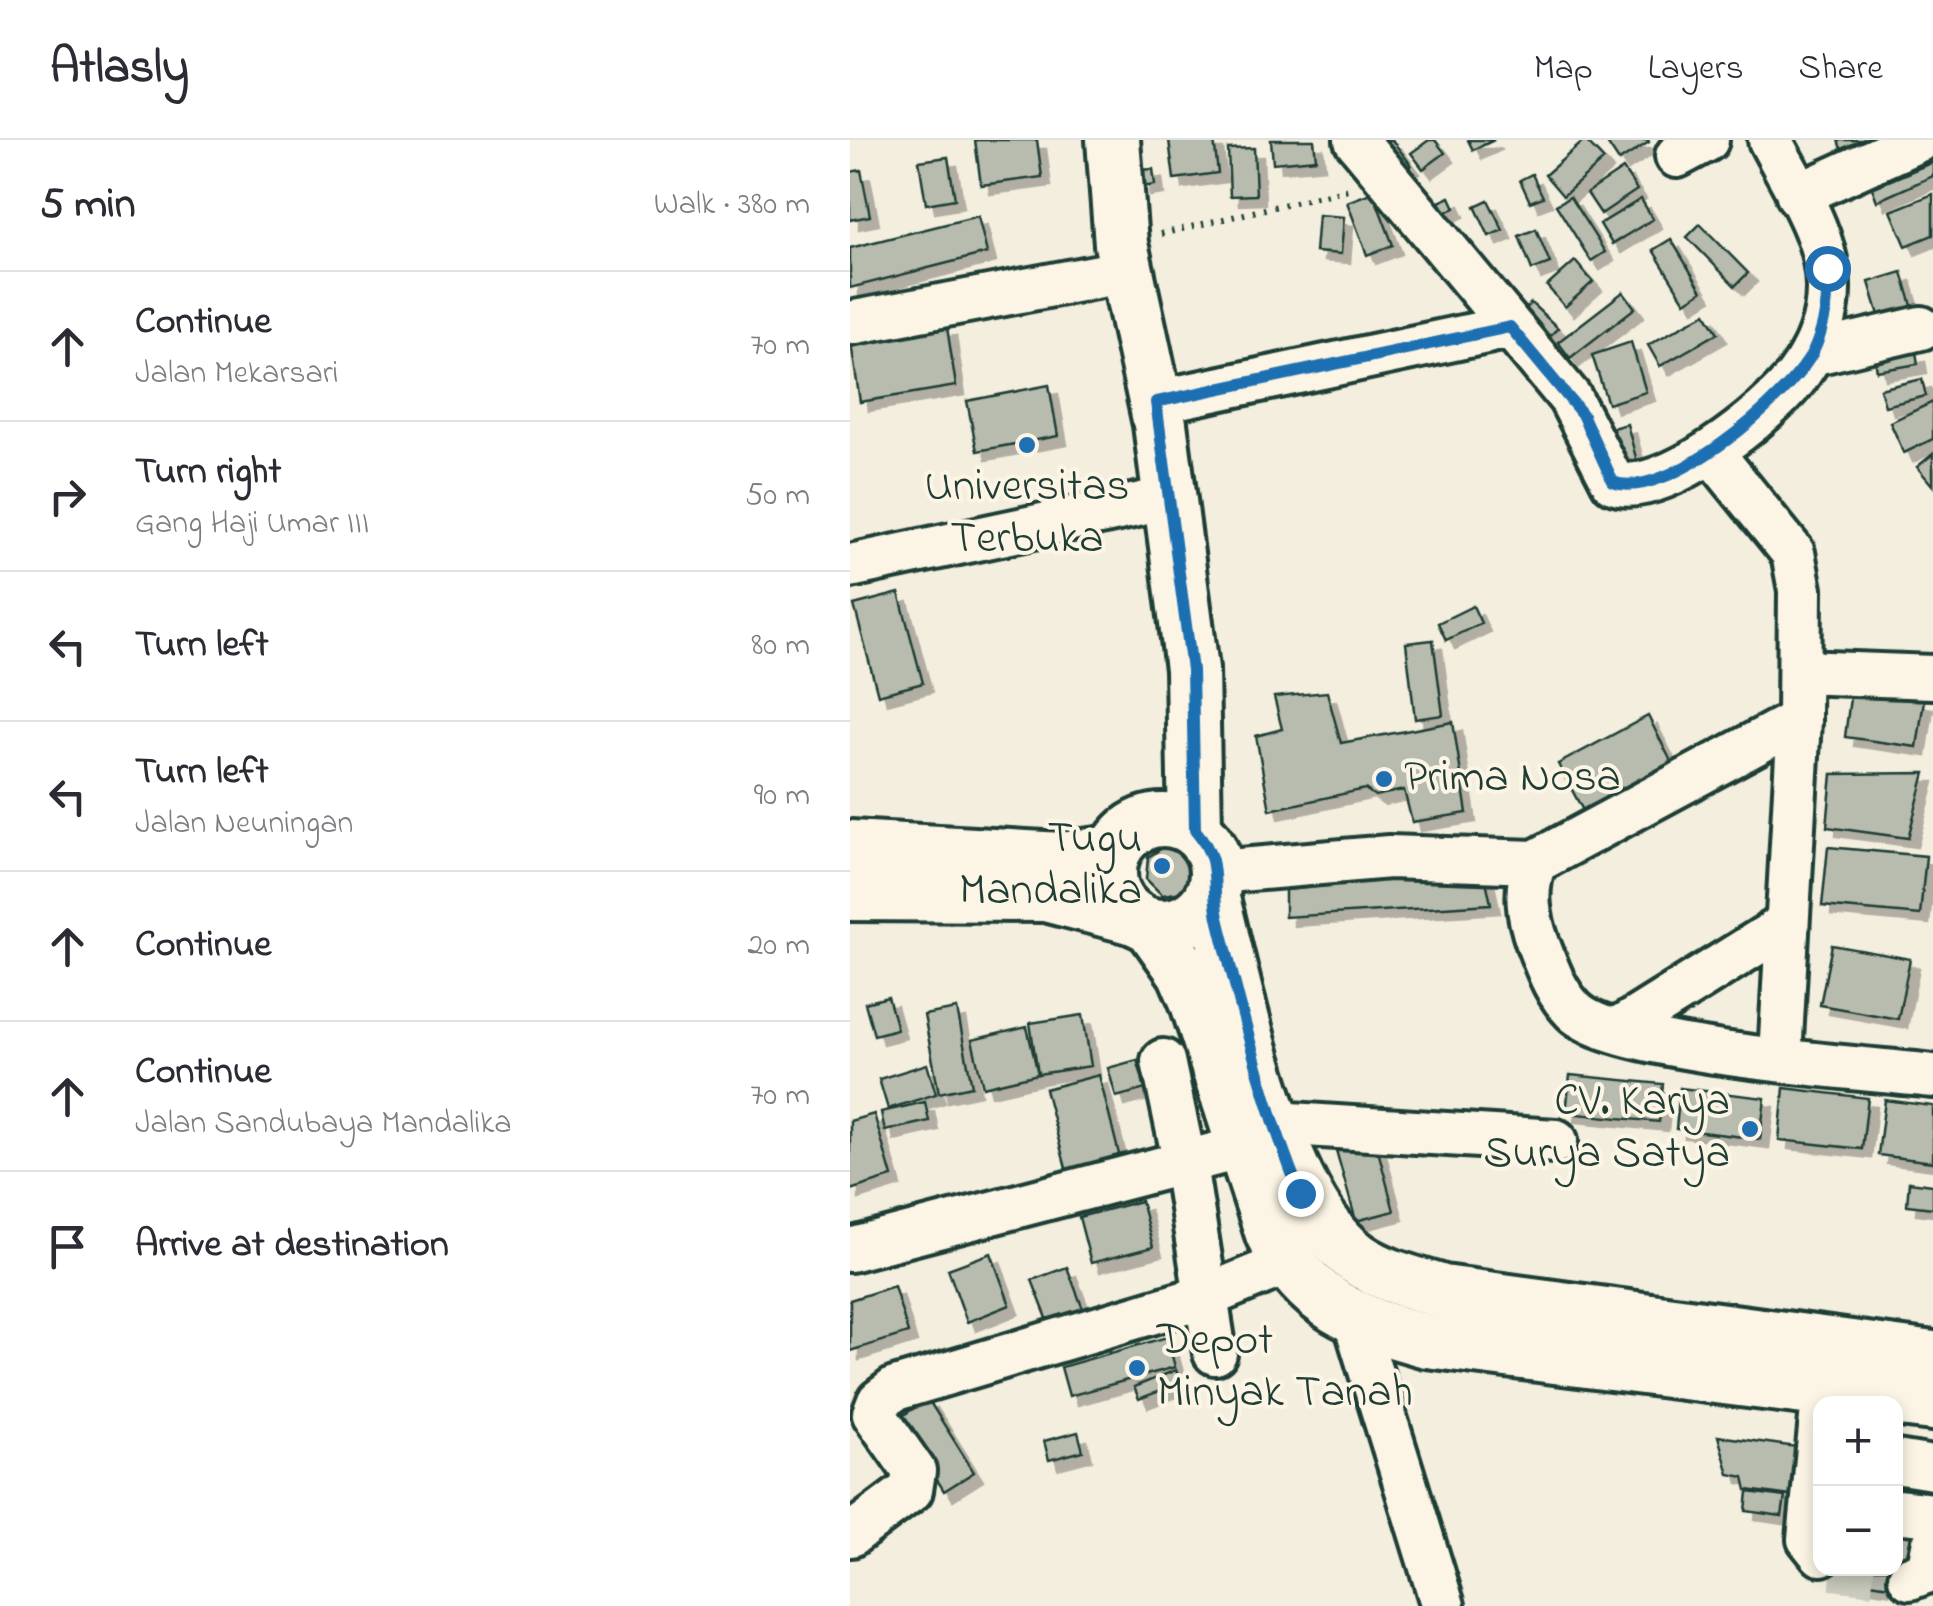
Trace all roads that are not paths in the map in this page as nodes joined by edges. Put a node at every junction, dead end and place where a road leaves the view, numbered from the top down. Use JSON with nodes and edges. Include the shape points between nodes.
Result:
{"nodes":[{"id":1,"x":1113,"y":140,"type":"edge"},
{"id":2,"x":1356,"y":140,"type":"edge"},
{"id":3,"x":1770,"y":140,"type":"edge"},
{"id":4,"x":1919,"y":140,"type":"edge"},
{"id":5,"x":1798,"y":195,"type":"junction"},
{"id":6,"x":1124,"y":258,"type":"junction"},
{"id":7,"x":850,"y":323,"type":"edge"},
{"id":8,"x":1510,"y":327,"type":"junction"},
{"id":9,"x":1921,"y":328,"type":"dead end"},
{"id":10,"x":1812,"y":354,"type":"junction"},
{"id":11,"x":1156,"y":402,"type":"junction"},
{"id":12,"x":1721,"y":464,"type":"dead end"},
{"id":13,"x":1170,"y":498,"type":"junction"},
{"id":14,"x":850,"y":566,"type":"edge"},
{"id":15,"x":1800,"y":672,"type":"junction"},
{"id":16,"x":1933,"y":677,"type":"edge"},
{"id":17,"x":1798,"y":720,"type":"junction"},
{"id":18,"x":850,"y":847,"type":"edge"},
{"id":19,"x":1113,"y":852,"type":"junction"},
{"id":20,"x":1535,"y":862,"type":"junction"},
{"id":21,"x":1208,"y":866,"type":"junction"},
{"id":22,"x":850,"y":894,"type":"edge"},
{"id":23,"x":1142,"y":922,"type":"junction"},
{"id":24,"x":1788,"y":924,"type":"junction"},
{"id":25,"x":1616,"y":1031,"type":"junction"},
{"id":26,"x":1780,"y":1057,"type":"junction"},
{"id":27,"x":1163,"y":1060,"type":"dead end"},
{"id":28,"x":1933,"y":1076,"type":"edge"},
{"id":29,"x":1259,"y":1135,"type":"junction"},
{"id":30,"x":1556,"y":1141,"type":"dead end"},
{"id":31,"x":1167,"y":1168,"type":"junction"},
{"id":32,"x":850,"y":1250,"type":"edge"},
{"id":33,"x":1287,"y":1263,"type":"junction"},
{"id":34,"x":1187,"y":1300,"type":"junction"},
{"id":35,"x":1355,"y":1321,"type":"junction"},
{"id":36,"x":1624,"y":1341,"type":"junction"},
{"id":37,"x":1215,"y":1353,"type":"dead end"},
{"id":38,"x":1933,"y":1358,"type":"edge"},
{"id":39,"x":1933,"y":1404,"type":"edge"},
{"id":40,"x":1903,"y":1409,"type":"edge"},
{"id":41,"x":1813,"y":1420,"type":"edge"},
{"id":42,"x":1903,"y":1463,"type":"edge"},
{"id":43,"x":1933,"y":1468,"type":"edge"},
{"id":44,"x":1903,"y":1521,"type":"edge"},
{"id":45,"x":851,"y":1534,"type":"edge"},
{"id":46,"x":1921,"y":1549,"type":"edge"},
{"id":47,"x":1443,"y":1606,"type":"edge"}],
"edges":[{"from":1,"to":6,"type":"main road"},
{"from":2,"to":8,"type":"street"},
{"from":3,"to":5,"type":"street"},
{"from":4,"to":5,"type":"street"},
{"from":5,"to":10,"type":"street","via":[[1827,268],[1826,311]]},
{"from":6,"to":7,"type":"street"},
{"from":6,"to":11,"type":"main road"},
{"from":8,"to":10,"type":"street","via":[[1582,414],[1606,470],[1621,485],[1639,486],[1666,474],[1740,430],[1785,391]]},
{"from":8,"to":11,"type":"street"},
{"from":9,"to":10,"type":"street"},
{"from":11,"to":13,"type":"main road"},
{"from":12,"to":15,"type":"street","via":[[1793,554]]},
{"from":13,"to":14,"type":"street"},
{"from":13,"to":21,"type":"main road"},
{"from":15,"to":16,"type":"street"},
{"from":15,"to":17,"type":"street"},
{"from":17,"to":20,"type":"street"},
{"from":17,"to":24,"type":"street"},
{"from":18,"to":19,"type":"main road","via":[[1062,859]]},
{"from":19,"to":21,"type":"main road","via":[[1128,832],[1149,821],[1173,820]]},
{"from":19,"to":23,"type":"main road","via":[[1114,898]]},
{"from":20,"to":21,"type":"street","via":[[1389,857]]},
{"from":20,"to":25,"type":"street","via":[[1528,909],[1554,984],[1576,1013]]},
{"from":21,"to":23,"type":"main road","via":[[1198,915],[1176,926]]},
{"from":21,"to":29,"type":"main road"},
{"from":22,"to":23,"type":"main road","via":[[1046,895]]},
{"from":23,"to":29,"type":"main road","via":[[1184,972]]},
{"from":24,"to":25,"type":"street"},
{"from":24,"to":26,"type":"street"},
{"from":25,"to":26,"type":"street"},
{"from":26,"to":28,"type":"street"},
{"from":27,"to":31,"type":"street"},
{"from":29,"to":30,"type":"street"},
{"from":29,"to":31,"type":"street"},
{"from":29,"to":33,"type":"main road","via":[[1272,1234]]},
{"from":29,"to":36,"type":"main road","via":[[1316,1218],[1380,1272]]},
{"from":31,"to":32,"type":"street"},
{"from":31,"to":34,"type":"street"},
{"from":33,"to":34,"type":"street","via":[[1251,1282]]},
{"from":33,"to":35,"type":"main road"},
{"from":34,"to":37,"type":"street"},
{"from":34,"to":45,"type":"street","via":[[896,1389],[874,1414],[915,1480],[911,1490]]},
{"from":35,"to":36,"type":"main road","via":[[1427,1341]]},
{"from":35,"to":47,"type":"street"},
{"from":36,"to":38,"type":"main road"},
{"from":36,"to":41,"type":"main road"},
{"from":39,"to":40,"type":"main road"},
{"from":42,"to":43,"type":"street"},
{"from":44,"to":46,"type":"street"}]}
